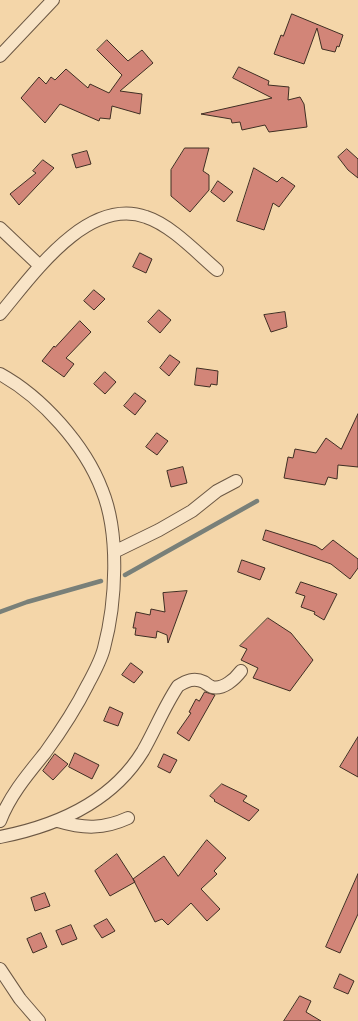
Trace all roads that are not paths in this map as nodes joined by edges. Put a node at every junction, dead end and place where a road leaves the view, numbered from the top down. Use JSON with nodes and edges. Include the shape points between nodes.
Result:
{"nodes":[{"id":1,"x":53,"y":0,"type":"edge"},
{"id":2,"x":0,"y":56,"type":"edge"},
{"id":3,"x":0,"y":228,"type":"edge"},
{"id":4,"x":40,"y":266,"type":"junction"},
{"id":5,"x":216,"y":270,"type":"dead end"},
{"id":6,"x":0,"y":314,"type":"edge"},
{"id":7,"x":0,"y":374,"type":"edge"},
{"id":8,"x":236,"y":481,"type":"dead end"},
{"id":9,"x":114,"y":552,"type":"junction"},
{"id":10,"x":241,"y":671,"type":"dead end"},
{"id":11,"x":128,"y":818,"type":"dead end"},
{"id":12,"x":0,"y":820,"type":"edge"},
{"id":13,"x":58,"y":821,"type":"junction"},
{"id":14,"x":0,"y":836,"type":"edge"},
{"id":15,"x":0,"y":969,"type":"edge"},
{"id":16,"x":39,"y":1021,"type":"edge"}],
"edges":[{"from":1,"to":2,"type":"street"},
{"from":3,"to":4,"type":"street"},
{"from":4,"to":5,"type":"street","via":[[67,239],[84,227],[99,220],[130,214],[146,217],[168,229]]},
{"from":4,"to":6,"type":"street"},
{"from":7,"to":9,"type":"street","via":[[17,384],[48,411],[88,462],[103,491]]},
{"from":8,"to":9,"type":"street","via":[[217,491],[192,511]]},
{"from":9,"to":12,"type":"street","via":[[115,571],[104,649],[69,720],[17,789]]},
{"from":10,"to":13,"type":"street","via":[[228,683],[216,687],[195,679],[187,680],[178,686],[132,767],[96,800]]},
{"from":11,"to":13,"type":"street","via":[[93,828]]},
{"from":13,"to":14,"type":"street","via":[[26,832]]},
{"from":15,"to":16,"type":"street"}]}
